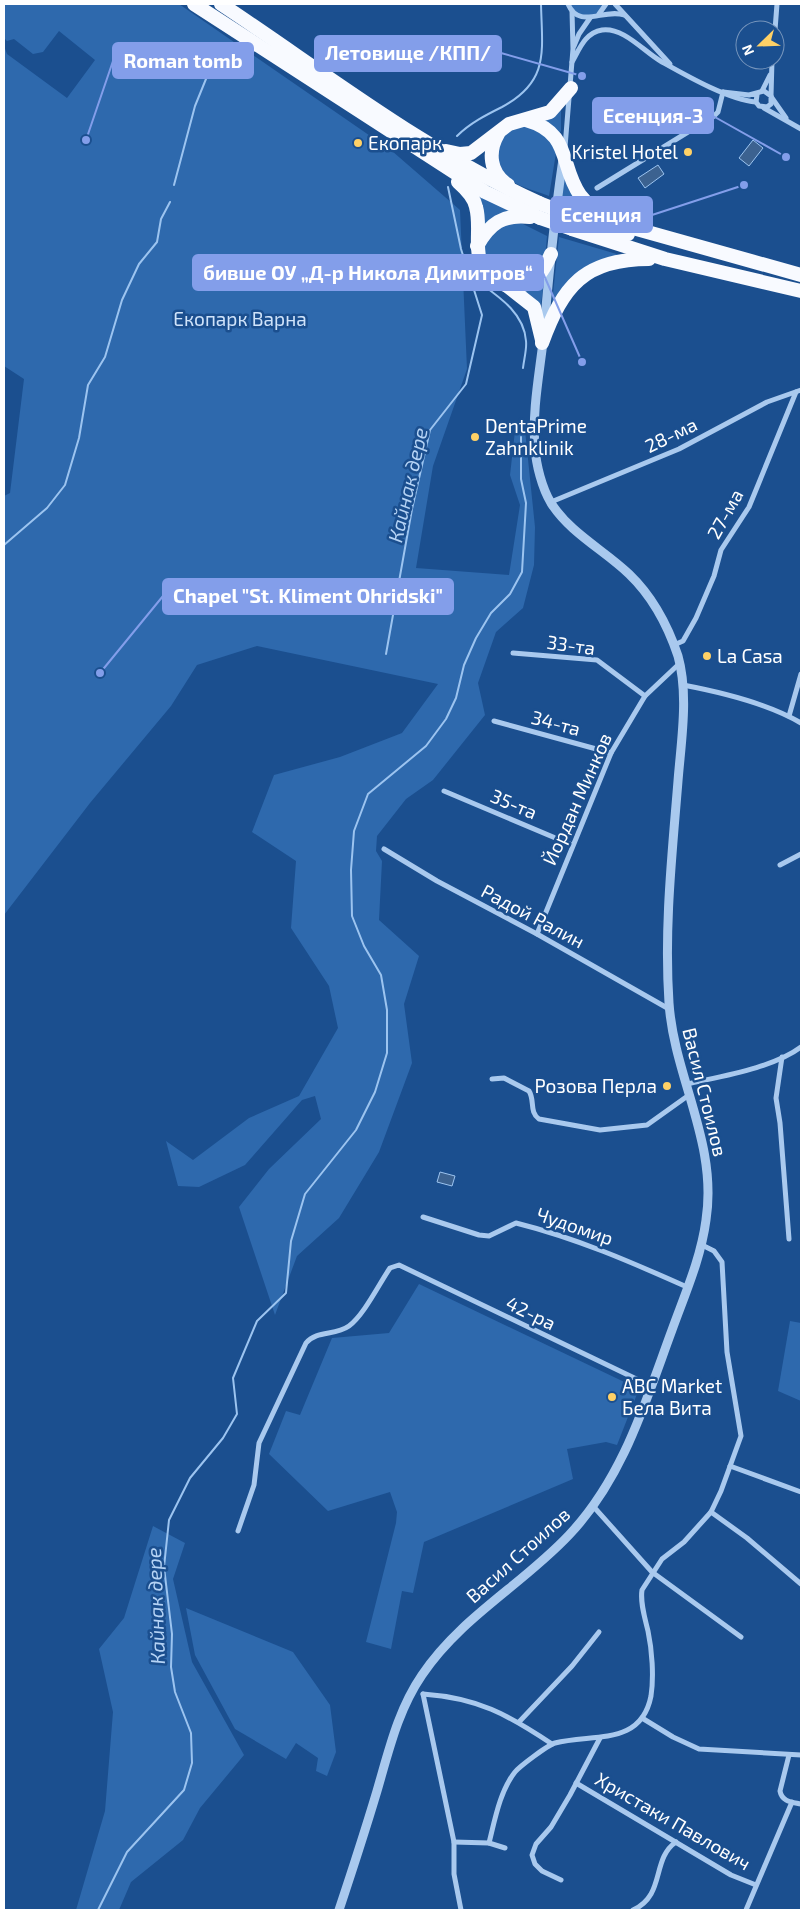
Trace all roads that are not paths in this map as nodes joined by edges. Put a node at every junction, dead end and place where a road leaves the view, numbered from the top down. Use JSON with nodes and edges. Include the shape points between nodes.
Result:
{"nodes":[{"id":1,"x":194,"y":4,"type":"edge"},
{"id":2,"x":221,"y":4,"type":"edge"},
{"id":3,"x":568,"y":4,"type":"edge"},
{"id":4,"x":606,"y":4,"type":"edge"},
{"id":5,"x":615,"y":4,"type":"edge"},
{"id":6,"x":777,"y":4,"type":"edge"},
{"id":7,"x":572,"y":11,"type":"junction"},
{"id":8,"x":599,"y":14,"type":"junction"},
{"id":9,"x":625,"y":15,"type":"junction"},
{"id":10,"x":590,"y":18,"type":"junction"},
{"id":11,"x":775,"y":20,"type":"edge"},
{"id":12,"x":573,"y":49,"type":"junction"},
{"id":13,"x":572,"y":62,"type":"junction"},
{"id":14,"x":676,"y":69,"type":"junction"},
{"id":15,"x":771,"y":72,"type":"joint"},
{"id":16,"x":571,"y":88,"type":"junction"},
{"id":17,"x":723,"y":92,"type":"junction"},
{"id":18,"x":759,"y":93,"type":"junction"},
{"id":19,"x":772,"y":97,"type":"junction"},
{"id":20,"x":756,"y":102,"type":"junction"},
{"id":21,"x":764,"y":108,"type":"junction"},
{"id":22,"x":526,"y":120,"type":"junction"},
{"id":23,"x":788,"y":120,"type":"junction"},
{"id":24,"x":801,"y":130,"type":"edge"},
{"id":25,"x":500,"y":131,"type":"junction"},
{"id":26,"x":423,"y":147,"type":"junction"},
{"id":27,"x":564,"y":152,"type":"junction"},
{"id":28,"x":597,"y":188,"type":"dead end"},
{"id":29,"x":539,"y":203,"type":"junction"},
{"id":30,"x":540,"y":218,"type":"junction"},
{"id":31,"x":574,"y":223,"type":"junction"},
{"id":32,"x":477,"y":247,"type":"junction"},
{"id":33,"x":551,"y":254,"type":"junction"},
{"id":34,"x":665,"y":259,"type":"junction"},
{"id":35,"x":801,"y":276,"type":"edge"},
{"id":36,"x":506,"y":285,"type":"junction"},
{"id":37,"x":801,"y":291,"type":"edge"},
{"id":38,"x":542,"y":343,"type":"junction"},
{"id":39,"x":799,"y":391,"type":"edge"},
{"id":40,"x":551,"y":502,"type":"junction"},
{"id":41,"x":674,"y":645,"type":"junction"},
{"id":42,"x":513,"y":653,"type":"dead end"},
{"id":43,"x":680,"y":663,"type":"junction"},
{"id":44,"x":801,"y":674,"type":"edge"},
{"id":45,"x":682,"y":685,"type":"junction"},
{"id":46,"x":645,"y":696,"type":"junction"},
{"id":47,"x":789,"y":716,"type":"junction"},
{"id":48,"x":494,"y":722,"type":"dead end"},
{"id":49,"x":801,"y":723,"type":"edge"},
{"id":50,"x":611,"y":753,"type":"junction"},
{"id":51,"x":444,"y":791,"type":"dead end"},
{"id":52,"x":572,"y":845,"type":"junction"},
{"id":53,"x":384,"y":849,"type":"dead end"},
{"id":54,"x":801,"y":854,"type":"edge"},
{"id":55,"x":780,"y":865,"type":"dead end"},
{"id":56,"x":537,"y":934,"type":"junction"},
{"id":57,"x":669,"y":1009,"type":"junction"},
{"id":58,"x":800,"y":1049,"type":"edge"},
{"id":59,"x":782,"y":1058,"type":"junction"},
{"id":60,"x":492,"y":1079,"type":"dead end"},
{"id":61,"x":687,"y":1084,"type":"junction"},
{"id":62,"x":690,"y":1095,"type":"junction"},
{"id":63,"x":423,"y":1217,"type":"dead end"},
{"id":64,"x":789,"y":1239,"type":"dead end"},
{"id":65,"x":702,"y":1245,"type":"junction"},
{"id":66,"x":687,"y":1287,"type":"junction"},
{"id":67,"x":651,"y":1386,"type":"junction"},
{"id":68,"x":730,"y":1466,"type":"junction"},
{"id":69,"x":801,"y":1492,"type":"edge"},
{"id":70,"x":593,"y":1506,"type":"junction"},
{"id":71,"x":711,"y":1512,"type":"junction"},
{"id":72,"x":238,"y":1531,"type":"dead end"},
{"id":73,"x":652,"y":1572,"type":"junction"},
{"id":74,"x":801,"y":1584,"type":"edge"},
{"id":75,"x":599,"y":1632,"type":"dead end"},
{"id":76,"x":741,"y":1637,"type":"dead end"},
{"id":77,"x":414,"y":1687,"type":"junction"},
{"id":78,"x":423,"y":1694,"type":"junction"},
{"id":79,"x":642,"y":1718,"type":"junction"},
{"id":80,"x":519,"y":1722,"type":"junction"},
{"id":81,"x":600,"y":1738,"type":"junction"},
{"id":82,"x":552,"y":1744,"type":"junction"},
{"id":83,"x":789,"y":1755,"type":"junction"},
{"id":84,"x":801,"y":1755,"type":"edge"},
{"id":85,"x":576,"y":1783,"type":"junction"},
{"id":86,"x":792,"y":1802,"type":"junction"},
{"id":87,"x":801,"y":1804,"type":"edge"},
{"id":88,"x":454,"y":1842,"type":"junction"},
{"id":89,"x":676,"y":1842,"type":"junction"},
{"id":90,"x":489,"y":1843,"type":"junction"},
{"id":91,"x":505,"y":1848,"type":"dead end"},
{"id":92,"x":561,"y":1880,"type":"dead end"},
{"id":93,"x":756,"y":1885,"type":"junction"},
{"id":94,"x":339,"y":1910,"type":"edge"},
{"id":95,"x":461,"y":1910,"type":"edge"},
{"id":96,"x":633,"y":1910,"type":"edge"},
{"id":97,"x":746,"y":1910,"type":"edge"}],
"edges":[{"from":1,"to":26,"type":"highway"},
{"from":2,"to":26,"type":"highway"},
{"from":3,"to":7,"type":"street"},
{"from":4,"to":8,"type":"street"},
{"from":5,"to":9,"type":"street"},
{"from":6,"to":11,"type":"street"},
{"from":7,"to":10,"type":"street","via":[[580,17]]},
{"from":7,"to":12,"type":"street"},
{"from":8,"to":9,"type":"street","via":[[613,12]]},
{"from":8,"to":10,"type":"street"},
{"from":9,"to":14,"type":"street"},
{"from":10,"to":12,"type":"street"},
{"from":12,"to":13,"type":"street"},
{"from":13,"to":14,"type":"street","via":[[588,37],[598,31],[609,30],[621,34]]},
{"from":13,"to":16,"type":"street"},
{"from":14,"to":17,"type":"street"},
{"from":15,"to":18,"type":"street"},
{"from":15,"to":19,"type":"street"},
{"from":16,"to":22,"type":"highway","via":[[550,112]]},
{"from":16,"to":27,"type":"street"},
{"from":17,"to":18,"type":"street"},
{"from":17,"to":20,"type":"street","via":[[732,98]]},
{"from":17,"to":28,"type":"street","via":[[714,116]]},
{"from":18,"to":19,"type":"street","via":[[767,92]]},
{"from":18,"to":20,"type":"street"},
{"from":19,"to":21,"type":"street","via":[[771,104]]},
{"from":19,"to":23,"type":"street"},
{"from":20,"to":21,"type":"street"},
{"from":21,"to":23,"type":"street"},
{"from":22,"to":25,"type":"highway","via":[[509,124]]},
{"from":22,"to":27,"type":"highway","via":[[547,130]]},
{"from":23,"to":24,"type":"street"},
{"from":25,"to":26,"type":"highway","via":[[466,154]]},
{"from":25,"to":29,"type":"highway","via":[[491,154],[495,172],[502,181]]},
{"from":26,"to":29,"type":"highway"},
{"from":26,"to":30,"type":"highway","via":[[485,192]]},
{"from":26,"to":32,"type":"highway","via":[[472,196],[477,210]]},
{"from":27,"to":33,"type":"street","name":"Васил Стоилов"},
{"from":27,"to":35,"type":"highway","via":[[579,194],[597,211],[620,224]]},
{"from":29,"to":31,"type":"highway","bridge":true},
{"from":30,"to":31,"type":"highway","bridge":true},
{"from":30,"to":32,"type":"highway","via":[[520,216],[498,220],[487,230]]},
{"from":31,"to":34,"type":"highway"},
{"from":31,"to":35,"type":"highway"},
{"from":32,"to":36,"type":"highway","via":[[485,272]]},
{"from":33,"to":36,"type":"highway","via":[[544,269],[532,280],[518,286]]},
{"from":33,"to":38,"type":"street","name":"Васил Стоилов"},
{"from":34,"to":37,"type":"highway"},
{"from":34,"to":38,"type":"highway","via":[[622,260],[600,266],[584,276],[560,301]]},
{"from":36,"to":38,"type":"highway","via":[[534,307]]},
{"from":38,"to":40,"type":"street","name":"Васил Стоилов","via":[[535,449]]},
{"from":39,"to":40,"type":"street","name":"28-ма","via":[[767,402],[679,449]]},
{"from":39,"to":41,"type":"street","name":"27-ма","via":[[749,507],[721,550],[696,618],[683,641]]},
{"from":40,"to":41,"type":"street","name":"Васил Стоилов","via":[[571,526],[629,574],[647,594]]},
{"from":41,"to":43,"type":"street","name":"Васил Стоилов"},
{"from":42,"to":46,"type":"street","name":"33-та","via":[[597,660]]},
{"from":43,"to":45,"type":"street","name":"Васил Стоилов"},
{"from":43,"to":46,"type":"street","name":"Йордан Минков"},
{"from":44,"to":47,"type":"street"},
{"from":45,"to":47,"type":"street"},
{"from":45,"to":57,"type":"street","name":"Васил Стоилов","via":[[681,738],[667,908]]},
{"from":46,"to":50,"type":"street","name":"Йордан Минков"},
{"from":47,"to":49,"type":"street"},
{"from":48,"to":50,"type":"street","name":"34-та"},
{"from":50,"to":52,"type":"street","name":"Йордан Минков"},
{"from":51,"to":52,"type":"street","name":"35-та"},
{"from":52,"to":56,"type":"street","name":"Йордан Минков"},
{"from":53,"to":56,"type":"street","name":"Радой Ралин","via":[[436,881]]},
{"from":54,"to":55,"type":"street"},
{"from":56,"to":57,"type":"street","name":"Радой Ралин"},
{"from":57,"to":61,"type":"street","name":"Васил Стоилов"},
{"from":58,"to":59,"type":"street"},
{"from":59,"to":61,"type":"street"},
{"from":59,"to":64,"type":"street","via":[[776,1098]]},
{"from":60,"to":62,"type":"street","via":[[504,1078],[529,1091],[535,1116],[539,1119],[600,1130],[646,1125]]},
{"from":61,"to":62,"type":"street","name":"Васил Стоилов"},
{"from":62,"to":65,"type":"street","name":"Васил Стоилов","via":[[705,1146],[708,1171],[708,1211]]},
{"from":63,"to":66,"type":"street","name":"Чудомир","via":[[479,1235],[496,1234],[516,1223],[545,1230],[598,1248]]},
{"from":65,"to":66,"type":"street","name":"Васил Стоилов"},
{"from":65,"to":68,"type":"street","via":[[714,1250],[722,1262],[726,1352],[741,1436]]},
{"from":66,"to":67,"type":"street","name":"Васил Стоилов"},
{"from":67,"to":70,"type":"street","name":"Васил Стоилов","via":[[625,1453]]},
{"from":67,"to":72,"type":"street","name":"42-ра","via":[[398,1265],[390,1268],[348,1327],[312,1337],[306,1343],[259,1443],[254,1485]]},
{"from":68,"to":69,"type":"street"},
{"from":68,"to":71,"type":"street"},
{"from":70,"to":73,"type":"street"},
{"from":70,"to":77,"type":"street","name":"Васил Стоилов","via":[[567,1537],[446,1643]]},
{"from":71,"to":73,"type":"street"},
{"from":71,"to":74,"type":"street"},
{"from":73,"to":76,"type":"street"},
{"from":73,"to":79,"type":"street","via":[[641,1596],[650,1640],[651,1681],[651,1695]]},
{"from":75,"to":80,"type":"street"},
{"from":77,"to":78,"type":"street"},
{"from":77,"to":94,"type":"street","name":"Васил Стоилов","via":[[396,1725]]},
{"from":78,"to":80,"type":"street","via":[[456,1697],[484,1705]]},
{"from":78,"to":88,"type":"street"},
{"from":79,"to":81,"type":"street","via":[[616,1735]]},
{"from":79,"to":83,"type":"street","via":[[699,1749]]},
{"from":80,"to":82,"type":"street"},
{"from":81,"to":82,"type":"street"},
{"from":81,"to":85,"type":"street"},
{"from":82,"to":90,"type":"street","via":[[514,1774],[502,1796]]},
{"from":83,"to":84,"type":"street"},
{"from":83,"to":86,"type":"street","via":[[780,1791],[784,1800]]},
{"from":85,"to":89,"type":"street","name":"Христаки Павлович"},
{"from":85,"to":92,"type":"street","via":[[532,1855],[542,1871]]},
{"from":86,"to":87,"type":"street"},
{"from":86,"to":93,"type":"street"},
{"from":88,"to":90,"type":"street"},
{"from":88,"to":95,"type":"street","via":[[454,1874]]},
{"from":89,"to":93,"type":"street","name":"Христаки Павлович","via":[[731,1875]]},
{"from":89,"to":96,"type":"street","via":[[666,1853],[648,1901]]},
{"from":90,"to":91,"type":"street"},
{"from":93,"to":97,"type":"street"}]}
